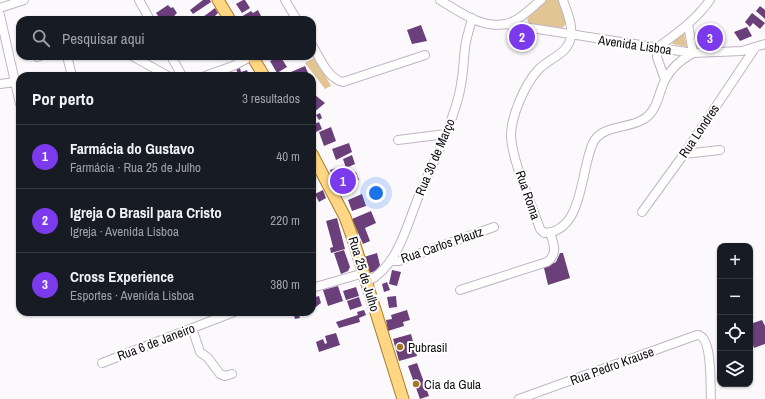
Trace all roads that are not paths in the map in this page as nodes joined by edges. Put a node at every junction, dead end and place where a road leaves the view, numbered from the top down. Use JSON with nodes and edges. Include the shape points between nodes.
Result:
{"nodes":[{"id":1,"x":24,"y":0,"type":"edge"},
{"id":2,"x":139,"y":0,"type":"edge"},
{"id":3,"x":218,"y":0,"type":"edge"},
{"id":4,"x":285,"y":0,"type":"edge"},
{"id":5,"x":440,"y":0,"type":"edge"},
{"id":6,"x":540,"y":0,"type":"edge"},
{"id":7,"x":563,"y":0,"type":"edge"},
{"id":8,"x":710,"y":0,"type":"edge"},
{"id":9,"x":0,"y":8,"type":"edge"},
{"id":10,"x":0,"y":15,"type":"edge"},
{"id":11,"x":148,"y":16,"type":"edge"},
{"id":12,"x":228,"y":16,"type":"edge"},
{"id":13,"x":295,"y":16,"type":"edge"},
{"id":14,"x":472,"y":18,"type":"junction"},
{"id":15,"x":505,"y":24,"type":"junction"},
{"id":16,"x":688,"y":24,"type":"junction"},
{"id":17,"x":571,"y":35,"type":"junction"},
{"id":18,"x":761,"y":44,"type":"edge"},
{"id":19,"x":657,"y":48,"type":"junction"},
{"id":20,"x":316,"y":51,"type":"edge"},
{"id":21,"x":693,"y":53,"type":"junction"},
{"id":22,"x":425,"y":55,"type":"dead end"},
{"id":23,"x":68,"y":60,"type":"edge"},
{"id":24,"x":139,"y":60,"type":"edge"},
{"id":25,"x":173,"y":60,"type":"edge"},
{"id":26,"x":244,"y":60,"type":"edge"},
{"id":27,"x":254,"y":60,"type":"edge"},
{"id":28,"x":71,"y":72,"type":"edge"},
{"id":29,"x":161,"y":72,"type":"edge"},
{"id":30,"x":180,"y":72,"type":"edge"},
{"id":31,"x":216,"y":72,"type":"edge"},
{"id":32,"x":262,"y":72,"type":"edge"},
{"id":33,"x":665,"y":80,"type":"junction"},
{"id":34,"x":15,"y":82,"type":"junction"},
{"id":35,"x":0,"y":84,"type":"edge"},
{"id":36,"x":16,"y":86,"type":"edge"},
{"id":37,"x":446,"y":134,"type":"junction"},
{"id":38,"x":398,"y":140,"type":"dead end"},
{"id":39,"x":720,"y":150,"type":"dead end"},
{"id":40,"x":684,"y":154,"type":"junction"},
{"id":41,"x":316,"y":162,"type":"edge"},
{"id":42,"x":642,"y":212,"type":"dead end"},
{"id":43,"x":494,"y":227,"type":"dead end"},
{"id":44,"x":550,"y":233,"type":"junction"},
{"id":45,"x":390,"y":261,"type":"junction"},
{"id":46,"x":365,"y":277,"type":"junction"},
{"id":47,"x":316,"y":287,"type":"edge"},
{"id":48,"x":460,"y":290,"type":"dead end"},
{"id":49,"x":222,"y":316,"type":"edge"},
{"id":50,"x":192,"y":328,"type":"junction"},
{"id":51,"x":102,"y":363,"type":"dead end"},
{"id":52,"x":232,"y":374,"type":"dead end"},
{"id":53,"x":403,"y":399,"type":"edge"},
{"id":54,"x":519,"y":399,"type":"edge"},
{"id":55,"x":711,"y":399,"type":"edge"}],
"edges":[{"from":1,"to":9,"type":"street"},
{"from":2,"to":11,"type":"street"},
{"from":3,"to":12,"type":"main road"},
{"from":4,"to":13,"type":"street"},
{"from":5,"to":14,"type":"street","name":"Avenida Lisboa"},
{"from":6,"to":15,"type":"street","via":[[518,18]]},
{"from":7,"to":17,"type":"street"},
{"from":8,"to":16,"type":"street"},
{"from":10,"to":34,"type":"street"},
{"from":14,"to":15,"type":"street","name":"Avenida Lisboa","via":[[491,24]]},
{"from":14,"to":37,"type":"street","name":"Rua 30 de Março","via":[[465,47],[458,102]]},
{"from":15,"to":17,"type":"street","name":"Avenida Lisboa"},
{"from":16,"to":19,"type":"street"},
{"from":16,"to":21,"type":"street"},
{"from":17,"to":19,"type":"street","name":"Avenida Lisboa"},
{"from":17,"to":44,"type":"street","name":"Rua Roma","via":[[566,48],[539,69],[528,83],[513,121],[511,136],[540,230]]},
{"from":18,"to":21,"type":"street","name":"Avenida Lisboa","via":[[742,51]]},
{"from":18,"to":40,"type":"street","name":"Rua Londres"},
{"from":19,"to":21,"type":"street","name":"Avenida Lisboa"},
{"from":19,"to":33,"type":"street","via":[[657,57]]},
{"from":20,"to":22,"type":"street","via":[[336,81],[343,82]]},
{"from":21,"to":33,"type":"street","name":"Rua Roma","via":[[677,64]]},
{"from":23,"to":28,"type":"street"},
{"from":24,"to":29,"type":"street"},
{"from":25,"to":30,"type":"street"},
{"from":26,"to":31,"type":"street"},
{"from":27,"to":32,"type":"main road"},
{"from":33,"to":44,"type":"street","name":"Rua Roma","via":[[659,101],[643,120],[605,132],[593,141],[578,202],[571,219]]},
{"from":34,"to":35,"type":"street"},
{"from":34,"to":36,"type":"street"},
{"from":37,"to":38,"type":"street"},
{"from":37,"to":45,"type":"street","name":"Rua 30 de Março","via":[[401,242]]},
{"from":39,"to":40,"type":"street"},
{"from":40,"to":42,"type":"street","name":"Rua Londres"},
{"from":41,"to":46,"type":"main road","name":"Rua 25 de Julho","via":[[345,217]]},
{"from":43,"to":45,"type":"street","name":"Rua Carlos Plautz","via":[[399,261]]},
{"from":44,"to":48,"type":"street","via":[[555,251],[547,262]]},
{"from":45,"to":46,"type":"street","name":"Rua 30 de Março","via":[[374,279]]},
{"from":46,"to":47,"type":"street"},
{"from":46,"to":53,"type":"main road","name":"Rua 25 de Julho"},
{"from":49,"to":50,"type":"street","name":"Rua 6 de Janeiro"},
{"from":50,"to":51,"type":"street","name":"Rua 6 de Janeiro"},
{"from":50,"to":52,"type":"street","via":[[200,352],[220,374]]},
{"from":54,"to":55,"type":"street","name":"Rua Pedro Krause","via":[[702,335],[709,350]]}]}
